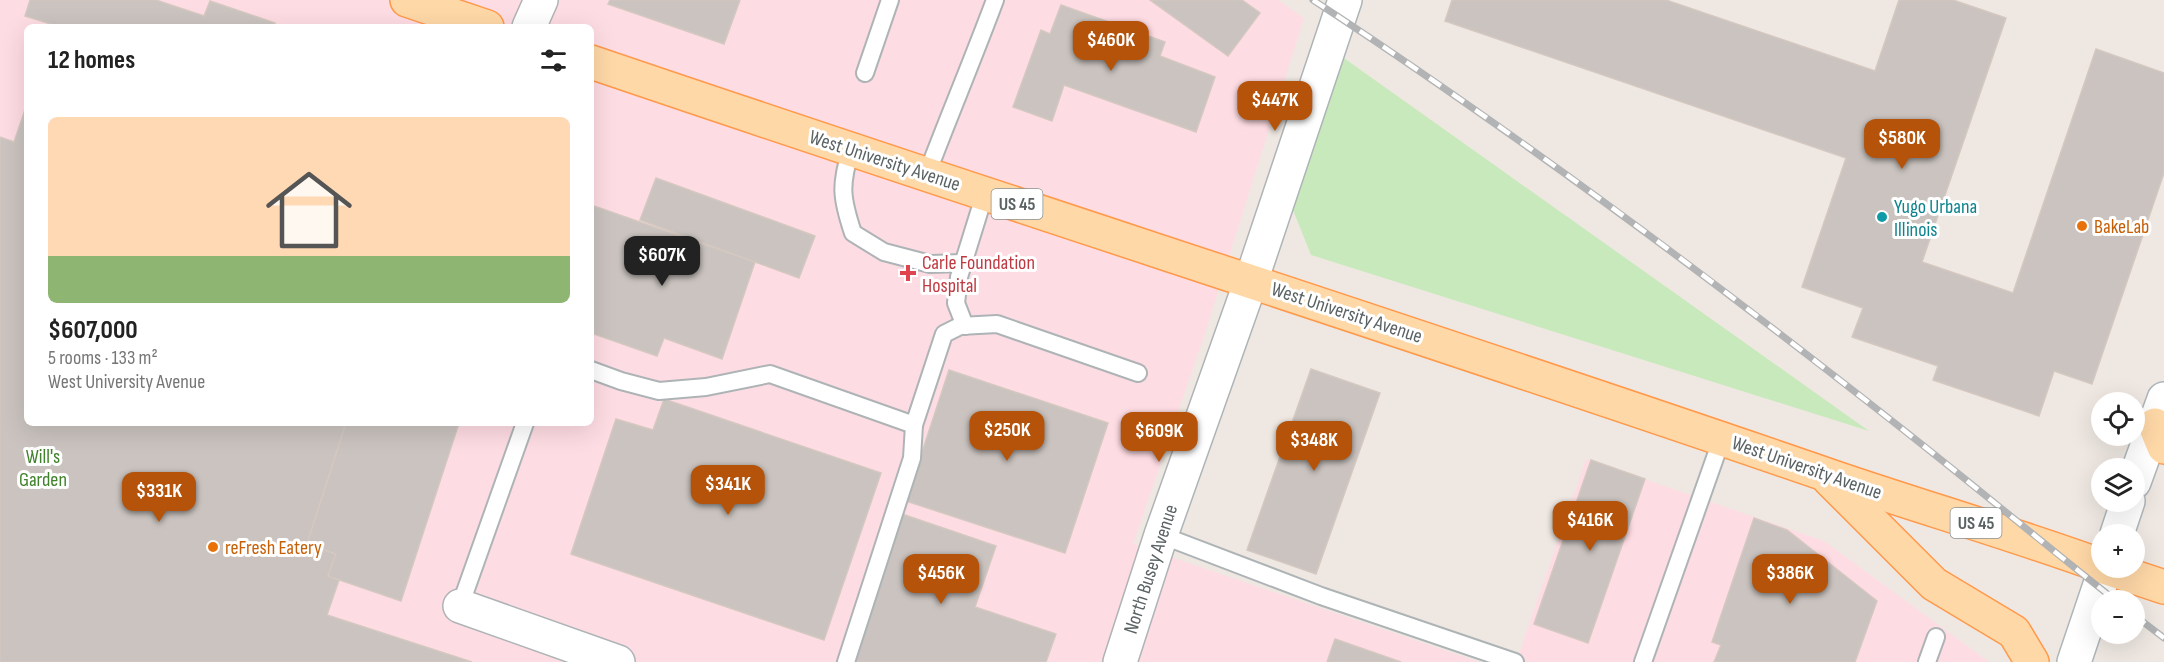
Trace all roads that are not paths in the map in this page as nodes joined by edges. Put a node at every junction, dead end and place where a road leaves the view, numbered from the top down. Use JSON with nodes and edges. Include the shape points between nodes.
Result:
{"nodes":[{"id":1,"x":407,"y":0,"type":"edge"},
{"id":2,"x":541,"y":0,"type":"edge"},
{"id":3,"x":890,"y":0,"type":"edge"},
{"id":4,"x":995,"y":0,"type":"edge"},
{"id":5,"x":1345,"y":0,"type":"edge"},
{"id":6,"x":478,"y":24,"type":"edge"},
{"id":7,"x":530,"y":24,"type":"edge"},
{"id":8,"x":594,"y":63,"type":"edge"},
{"id":9,"x":865,"y":73,"type":"dead end"},
{"id":10,"x":851,"y":149,"type":"junction"},
{"id":11,"x":927,"y":174,"type":"junction"},
{"id":12,"x":986,"y":193,"type":"junction"},
{"id":13,"x":963,"y":262,"type":"junction"},
{"id":14,"x":1251,"y":281,"type":"junction"},
{"id":15,"x":965,"y":326,"type":"junction"},
{"id":16,"x":594,"y":371,"type":"edge"},
{"id":17,"x":1138,"y":374,"type":"dead end"},
{"id":18,"x":2161,"y":424,"type":"edge"},
{"id":19,"x":914,"y":425,"type":"junction"},
{"id":20,"x":524,"y":426,"type":"edge"},
{"id":21,"x":1722,"y":438,"type":"junction"},
{"id":22,"x":2145,"y":458,"type":"edge"},
{"id":23,"x":1823,"y":473,"type":"junction"},
{"id":24,"x":1161,"y":535,"type":"junction"},
{"id":25,"x":2091,"y":562,"type":"edge"},
{"id":26,"x":2101,"y":578,"type":"edge"},
{"id":27,"x":2137,"y":578,"type":"edge"},
{"id":28,"x":2164,"y":587,"type":"edge"},
{"id":29,"x":460,"y":606,"type":"joint"},
{"id":30,"x":1936,"y":637,"type":"dead end"},
{"id":31,"x":618,"y":662,"type":"edge"},
{"id":32,"x":846,"y":662,"type":"edge"},
{"id":33,"x":1120,"y":662,"type":"edge"},
{"id":34,"x":1515,"y":662,"type":"edge"},
{"id":35,"x":1644,"y":662,"type":"edge"},
{"id":36,"x":1927,"y":662,"type":"edge"},
{"id":37,"x":2032,"y":662,"type":"edge"},
{"id":38,"x":2074,"y":662,"type":"edge"}],
"edges":[{"from":1,"to":6,"type":"main road"},
{"from":2,"to":7,"type":"street"},
{"from":3,"to":9,"type":"lane"},
{"from":4,"to":11,"type":"lane"},
{"from":5,"to":14,"type":"street","name":"North Busey Avenue"},
{"from":8,"to":10,"type":"main road","name":"West University Avenue","number":"US 45"},
{"from":10,"to":11,"type":"main road","name":"West University Avenue","number":"US 45"},
{"from":10,"to":13,"type":"lane","via":[[843,176],[843,200],[853,232],[884,252],[930,264]]},
{"from":11,"to":12,"type":"main road","name":"West University Avenue","number":"US 45"},
{"from":12,"to":13,"type":"lane"},
{"from":12,"to":14,"type":"main road","name":"West University Avenue","number":"US 45"},
{"from":13,"to":15,"type":"lane","via":[[956,303]]},
{"from":14,"to":21,"type":"main road","name":"West University Avenue","number":"US 45"},
{"from":14,"to":24,"type":"street","name":"North Busey Avenue"},
{"from":15,"to":17,"type":"lane","via":[[997,324]]},
{"from":15,"to":19,"type":"lane","via":[[944,334]]},
{"from":16,"to":19,"type":"lane","via":[[658,391],[706,387],[770,374]]},
{"from":18,"to":22,"type":"street"},
{"from":19,"to":32,"type":"lane","via":[[912,458]]},
{"from":20,"to":29,"type":"lane"},
{"from":21,"to":23,"type":"main road","name":"West University Avenue","number":"US 45"},
{"from":21,"to":35,"type":"lane"},
{"from":23,"to":25,"type":"main road","name":"West University Avenue","number":"US 45"},
{"from":23,"to":37,"type":"main road","via":[[1934,584],[2014,632]]},
{"from":24,"to":33,"type":"street","name":"North Busey Avenue"},
{"from":24,"to":34,"type":"lane","via":[[1321,596]]},
{"from":26,"to":38,"type":"street"},
{"from":27,"to":28,"type":"main road","name":"West University Avenue","number":"US 45"},
{"from":29,"to":31,"type":"street"},
{"from":30,"to":36,"type":"lane"}]}
